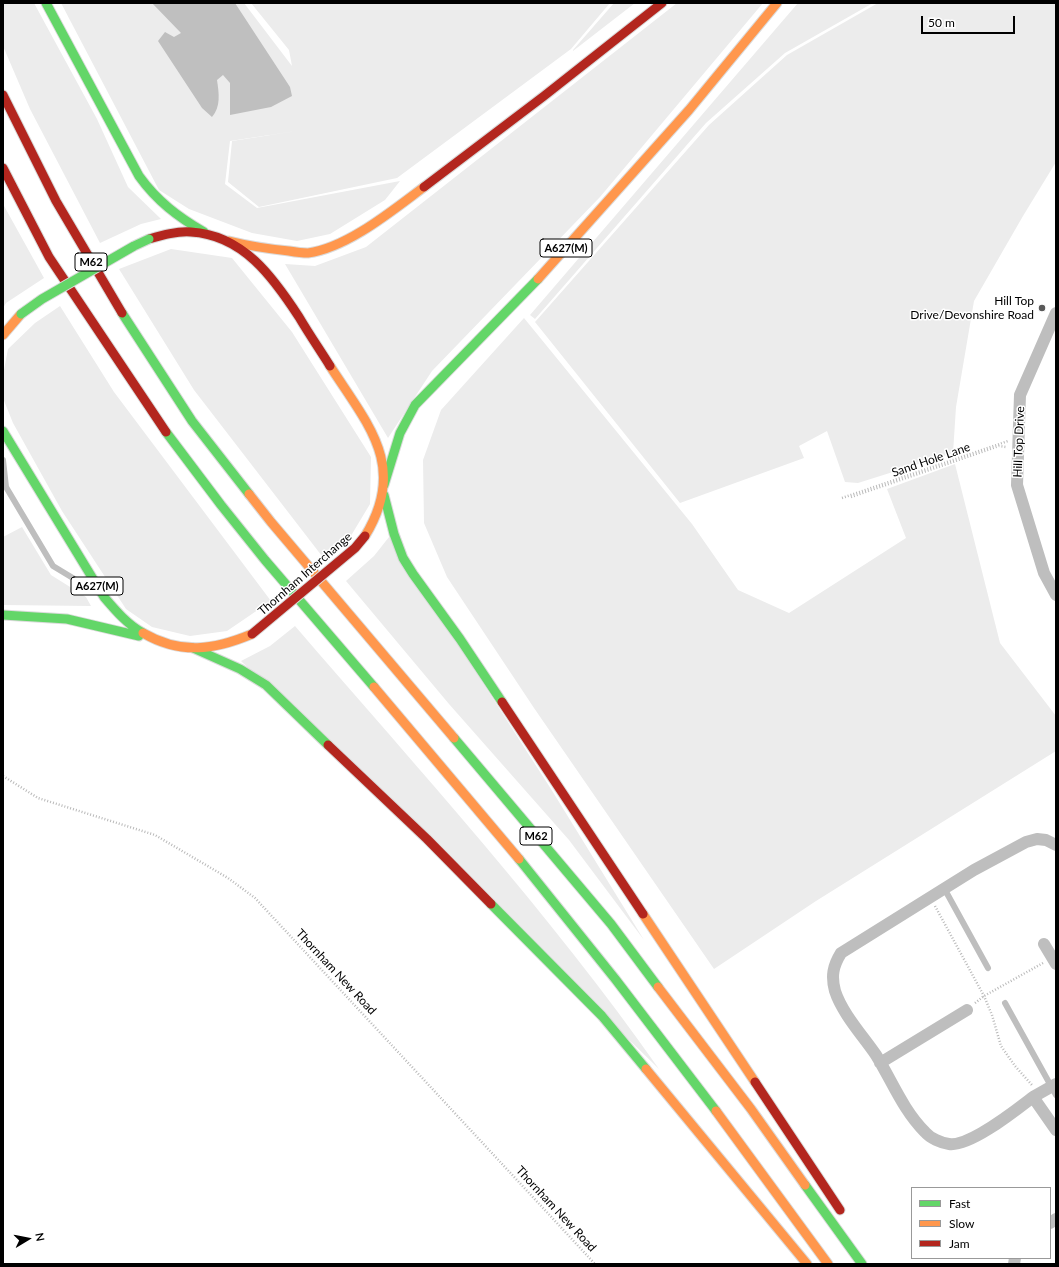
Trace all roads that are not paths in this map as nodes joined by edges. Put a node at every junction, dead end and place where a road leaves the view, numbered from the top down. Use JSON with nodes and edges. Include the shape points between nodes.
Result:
{"nodes":[{"id":1,"x":46,"y":3,"type":"edge"},
{"id":2,"x":662,"y":3,"type":"edge"},
{"id":3,"x":777,"y":3,"type":"edge"},
{"id":4,"x":3,"y":95,"type":"edge"},
{"id":5,"x":3,"y":168,"type":"edge"},
{"id":6,"x":205,"y":232,"type":"junction"},
{"id":7,"x":229,"y":241,"type":"junction"},
{"id":8,"x":1056,"y":314,"type":"edge"},
{"id":9,"x":3,"y":335,"type":"edge"},
{"id":10,"x":3,"y":431,"type":"edge"},
{"id":11,"x":3,"y":460,"type":"edge"},
{"id":12,"x":384,"y":485,"type":"junction"},
{"id":13,"x":5,"y":487,"type":"edge"},
{"id":14,"x":384,"y":495,"type":"junction"},
{"id":15,"x":1056,"y":595,"type":"edge"},
{"id":16,"x":104,"y":598,"type":"junction"},
{"id":17,"x":3,"y":615,"type":"edge"},
{"id":18,"x":155,"y":640,"type":"junction"},
{"id":19,"x":193,"y":648,"type":"junction"},
{"id":20,"x":1056,"y":845,"type":"edge"},
{"id":21,"x":944,"y":888,"type":"junction"},
{"id":22,"x":1044,"y":944,"type":"dead end"},
{"id":23,"x":1054,"y":958,"type":"edge"},
{"id":24,"x":988,"y":968,"type":"dead end"},
{"id":25,"x":1005,"y":1003,"type":"dead end"},
{"id":26,"x":967,"y":1010,"type":"road end"},
{"id":27,"x":880,"y":1063,"type":"junction"},
{"id":28,"x":1054,"y":1089,"type":"edge"},
{"id":29,"x":1036,"y":1095,"type":"junction"},
{"id":30,"x":1056,"y":1130,"type":"edge"},
{"id":31,"x":846,"y":1218,"type":"dead end"},
{"id":32,"x":807,"y":1264,"type":"edge"},
{"id":33,"x":828,"y":1264,"type":"edge"},
{"id":34,"x":862,"y":1264,"type":"edge"}],
"edges":[{"from":1,"to":6,"type":"highway","via":[[145,186],[171,212]]},
{"from":2,"to":7,"type":"highway","number":"A627(M)","via":[[395,209],[346,242],[306,252],[260,248]]},
{"from":3,"to":12,"type":"highway","number":"A627(M)","via":[[689,110],[529,289],[415,405],[403,426]]},
{"from":4,"to":34,"type":"highway","number":"M62","via":[[56,201],[114,302],[192,421],[270,522],[611,924],[756,1116]]},
{"from":5,"to":33,"type":"highway","number":"M62","via":[[49,257],[170,438],[265,560],[463,791],[607,968],[689,1074]]},
{"from":6,"to":7,"type":"highway","name":"Thornham Interchange","number":"A627(M)"},
{"from":6,"to":9,"type":"highway","name":"Thornham Interchange","number":"A627(M)","bridge":true,"via":[[161,235],[134,246],[20,314]]},
{"from":7,"to":12,"type":"highway","name":"Thornham Interchange","number":"A627(M)","via":[[248,254],[271,276],[372,430],[381,453]]},
{"from":8,"to":15,"type":"street","name":"Hill Top Drive","via":[[1020,394],[1018,485],[1044,574]]},
{"from":10,"to":16,"type":"highway","name":"Thornham Interchange","number":"A627(M)"},
{"from":11,"to":13,"type":"lane"},
{"from":12,"to":14,"type":"highway","name":"Thornham Interchange","number":"A627(M)"},
{"from":13,"to":16,"type":"lane","via":[[53,566]]},
{"from":14,"to":19,"type":"highway","name":"Thornham Interchange","number":"A627(M)","bridge":true,"via":[[375,521],[355,548],[264,625],[252,634],[222,646]]},
{"from":14,"to":31,"type":"highway","via":[[398,546],[412,574],[460,639]]},
{"from":16,"to":18,"type":"highway","name":"Thornham Interchange","number":"A627(M)","via":[[123,621]]},
{"from":17,"to":18,"type":"highway","number":"A627(M)","via":[[67,619]]},
{"from":18,"to":19,"type":"highway","name":"Thornham Interchange","number":"A627(M)","via":[[169,645]]},
{"from":19,"to":32,"type":"highway","via":[[234,665],[266,685],[427,839],[602,1016]]},
{"from":20,"to":21,"type":"street","via":[[1038,839],[1026,842]]},
{"from":21,"to":24,"type":"lane"},
{"from":21,"to":27,"type":"street","via":[[841,953],[835,964],[835,991],[843,1008]]},
{"from":22,"to":23,"type":"street"},
{"from":25,"to":28,"type":"lane"},
{"from":26,"to":27,"type":"street"},
{"from":27,"to":29,"type":"street","via":[[903,1103],[925,1133],[950,1144],[962,1143],[982,1133]]},
{"from":28,"to":29,"type":"street"},
{"from":29,"to":30,"type":"street"}]}
